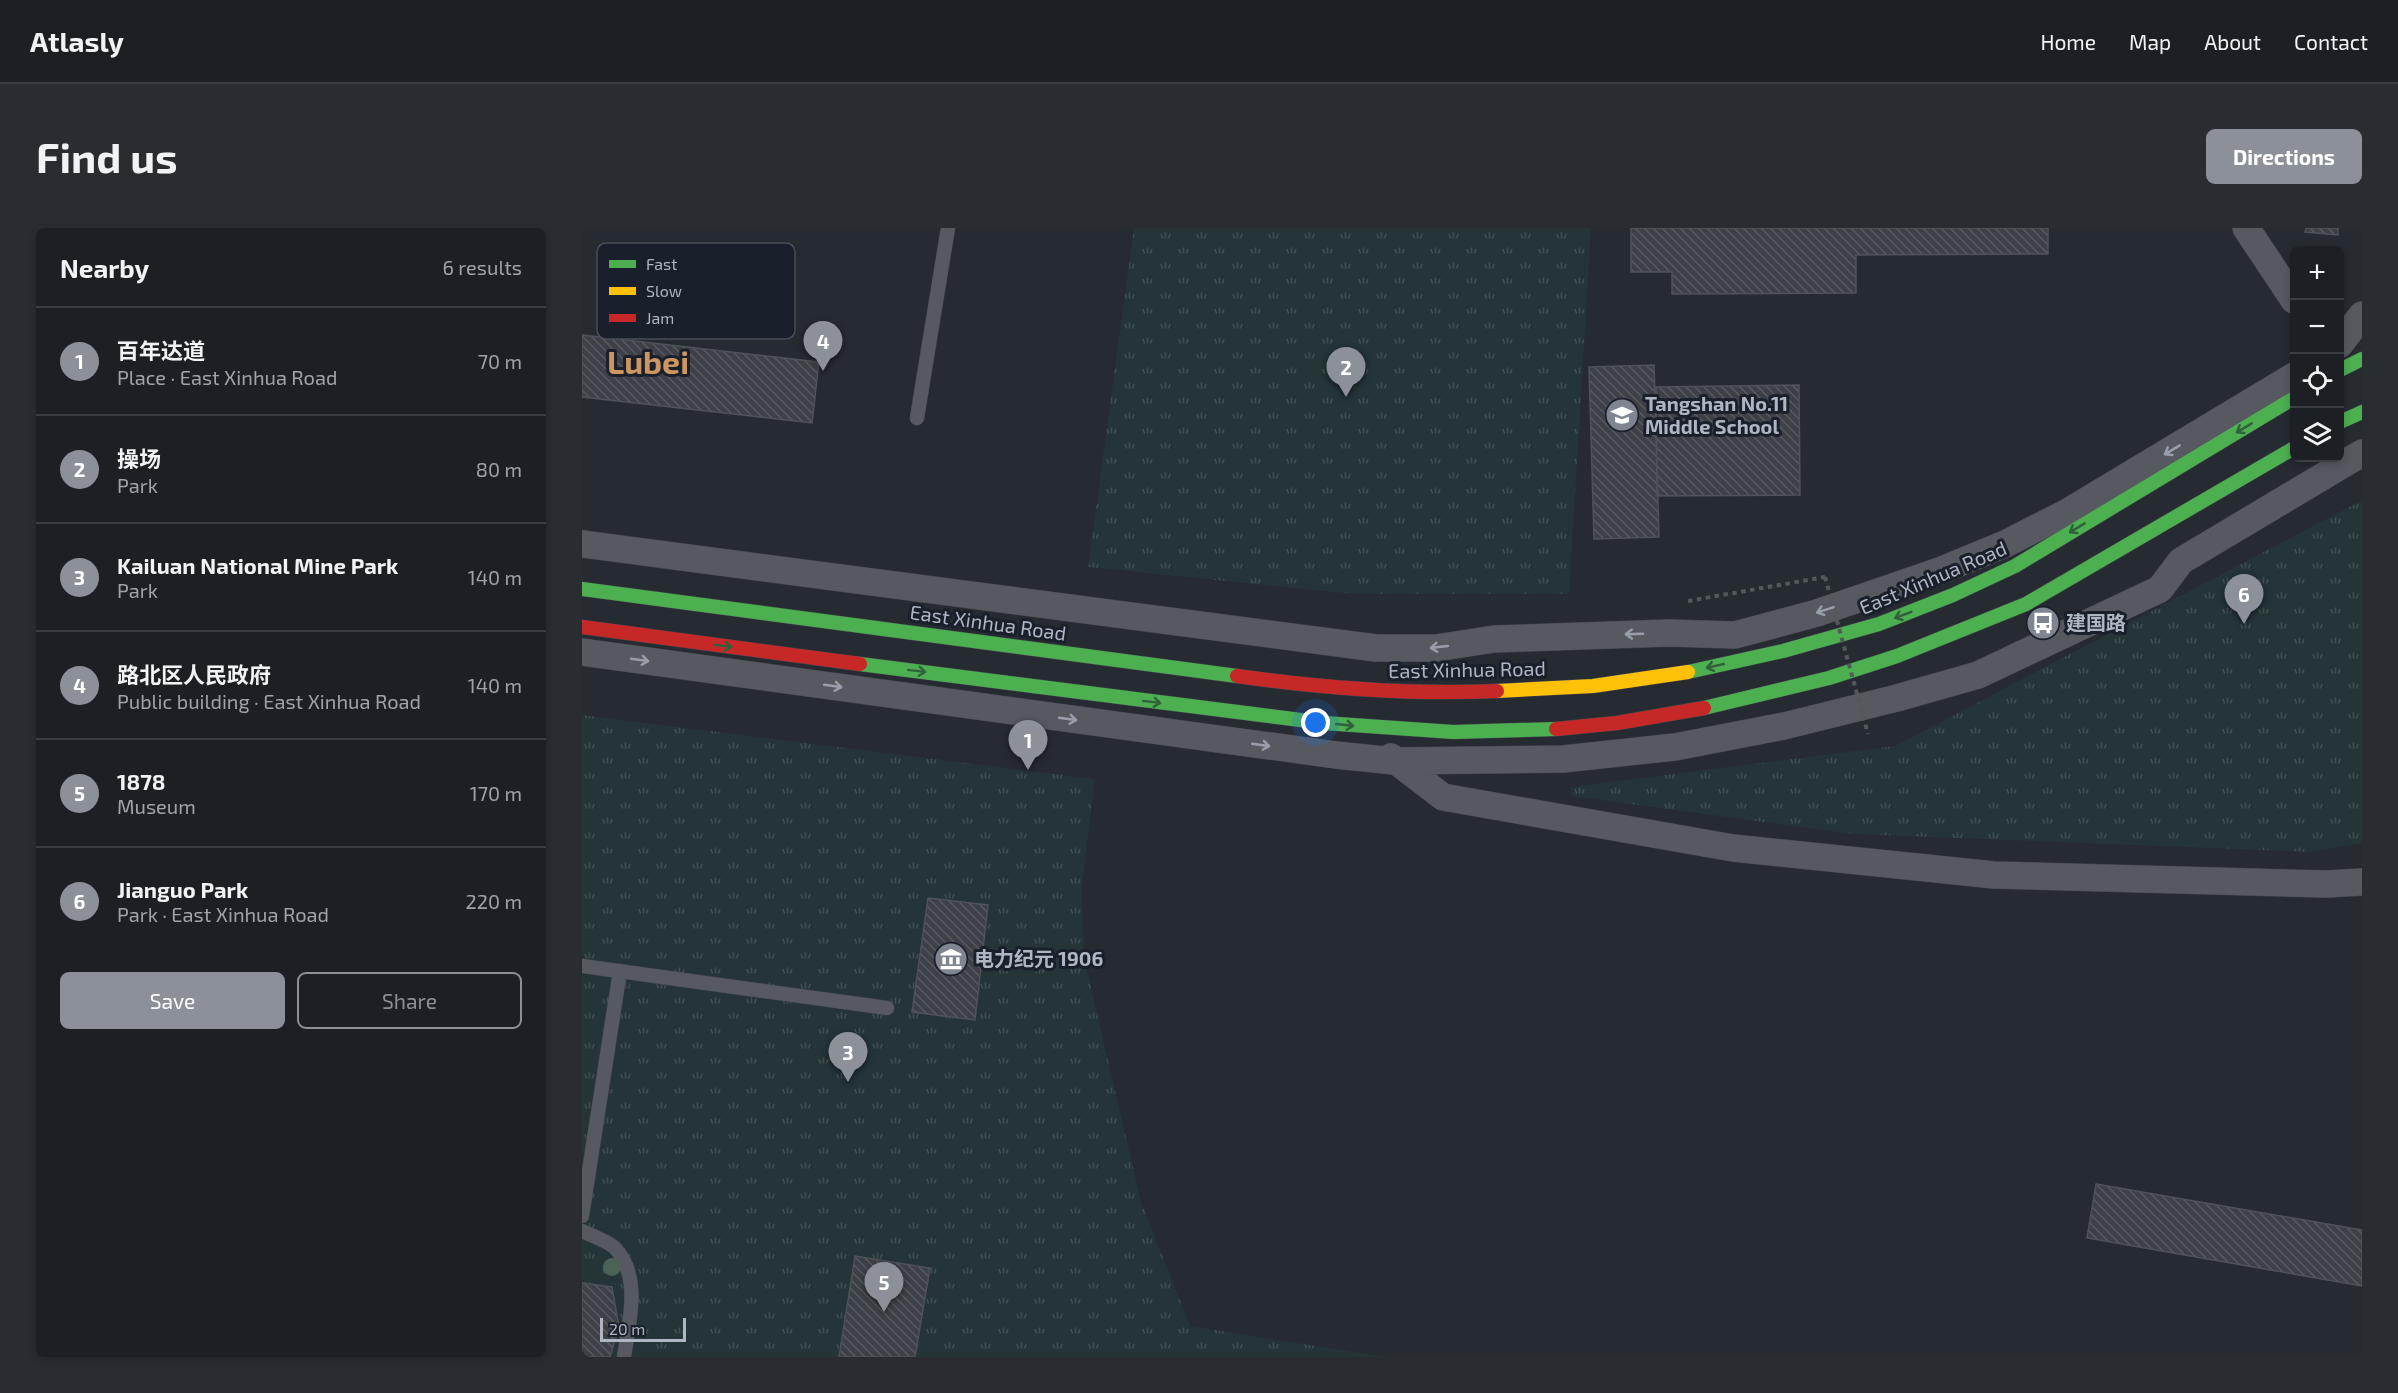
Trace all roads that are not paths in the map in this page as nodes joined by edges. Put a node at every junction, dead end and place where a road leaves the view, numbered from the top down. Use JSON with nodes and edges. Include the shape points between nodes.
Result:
{"nodes":[{"id":1,"x":948,"y":228,"type":"edge"},
{"id":2,"x":2246,"y":228,"type":"edge"},
{"id":3,"x":2290,"y":293,"type":"edge"},
{"id":4,"x":2362,"y":315,"type":"edge"},
{"id":5,"x":2344,"y":362,"type":"edge"},
{"id":6,"x":2290,"y":379,"type":"edge"},
{"id":7,"x":2290,"y":401,"type":"edge"},
{"id":8,"x":2362,"y":412,"type":"edge"},
{"id":9,"x":917,"y":418,"type":"dead end"},
{"id":10,"x":2344,"y":421,"type":"edge"},
{"id":11,"x":2290,"y":451,"type":"edge"},
{"id":12,"x":2362,"y":453,"type":"edge"},
{"id":13,"x":582,"y":544,"type":"edge"},
{"id":14,"x":582,"y":589,"type":"edge"},
{"id":15,"x":582,"y":627,"type":"edge"},
{"id":16,"x":582,"y":652,"type":"edge"},
{"id":17,"x":1368,"y":728,"type":"junction"},
{"id":18,"x":1394,"y":761,"type":"junction"},
{"id":19,"x":2362,"y":882,"type":"edge"},
{"id":20,"x":582,"y":966,"type":"edge"},
{"id":21,"x":620,"y":971,"type":"junction"},
{"id":22,"x":887,"y":1008,"type":"dead end"},
{"id":23,"x":582,"y":1216,"type":"edge"},
{"id":24,"x":582,"y":1231,"type":"edge"},
{"id":25,"x":624,"y":1357,"type":"edge"}],
"edges":[{"from":1,"to":9,"type":"lane"},
{"from":2,"to":3,"type":"street"},
{"from":4,"to":5,"type":"street"},
{"from":6,"to":13,"type":"street","one_way":true,"via":[[2066,513],[2005,544],[1888,590],[1735,635],[1669,633],[1494,639],[1436,648],[1376,648]]},
{"from":7,"to":14,"type":"main road","name":"East Xinhua Road","one_way":true,"via":[[2015,566],[1953,595],[1879,624],[1783,651],[1685,673],[1593,686],[1457,693],[1302,685]]},
{"from":8,"to":10,"type":"main road"},
{"from":11,"to":17,"type":"main road","via":[[2027,603],[1923,646],[1838,674],[1711,709],[1608,724],[1480,732]]},
{"from":12,"to":18,"type":"street","via":[[2181,561],[2160,589],[1978,675],[1795,723],[1675,747],[1563,759]]},
{"from":15,"to":17,"type":"main road","one_way":true},
{"from":16,"to":18,"type":"street","one_way":true},
{"from":17,"to":18,"type":"street"},
{"from":18,"to":19,"type":"street","via":[[1443,797],[1744,850],[1994,875]]},
{"from":20,"to":21,"type":"lane"},
{"from":21,"to":22,"type":"lane"},
{"from":21,"to":23,"type":"lane"},
{"from":24,"to":25,"type":"lane","via":[[615,1247],[631,1276]]}]}
